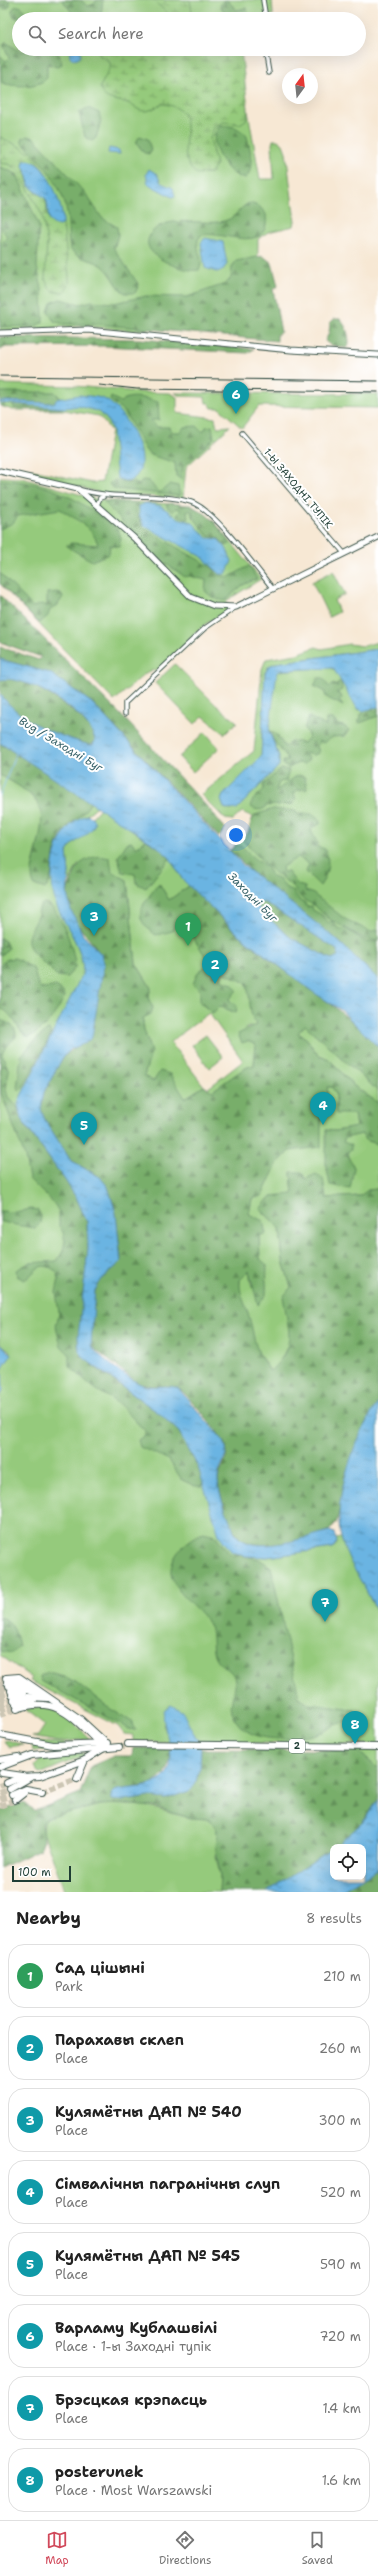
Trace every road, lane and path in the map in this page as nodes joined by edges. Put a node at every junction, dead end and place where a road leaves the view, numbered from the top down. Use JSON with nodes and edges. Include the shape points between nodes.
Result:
{"nodes":[{"id":1,"x":263,"y":0,"type":"edge"},
{"id":2,"x":265,"y":12,"type":"edge"},
{"id":3,"x":266,"y":56,"type":"edge"},
{"id":4,"x":269,"y":73,"type":"dead end"},
{"id":5,"x":0,"y":333,"type":"edge"},
{"id":6,"x":378,"y":355,"type":"edge"},
{"id":7,"x":242,"y":433,"type":"dead end"},
{"id":8,"x":0,"y":471,"type":"edge"},
{"id":9,"x":78,"y":489,"type":"junction"},
{"id":10,"x":104,"y":496,"type":"junction"},
{"id":11,"x":97,"y":505,"type":"junction"},
{"id":12,"x":378,"y":537,"type":"edge"},
{"id":13,"x":344,"y":553,"type":"junction"},
{"id":14,"x":273,"y":588,"type":"junction"},
{"id":15,"x":239,"y":605,"type":"junction"},
{"id":16,"x":125,"y":714,"type":"dead end"},
{"id":17,"x":39,"y":1690,"type":"junction"},
{"id":18,"x":11,"y":1693,"type":"junction"},
{"id":19,"x":58,"y":1703,"type":"junction"},
{"id":20,"x":4,"y":1737,"type":"edge"},
{"id":21,"x":98,"y":1742,"type":"junction"},
{"id":22,"x":106,"y":1745,"type":"junction"},
{"id":23,"x":118,"y":1745,"type":"tunnel mouth"},
{"id":24,"x":130,"y":1745,"type":"tunnel mouth"},
{"id":25,"x":378,"y":1747,"type":"edge"},
{"id":26,"x":32,"y":1755,"type":"junction"},
{"id":27,"x":0,"y":1760,"type":"edge"},
{"id":28,"x":85,"y":1760,"type":"junction"},
{"id":29,"x":31,"y":1777,"type":"junction"},
{"id":30,"x":77,"y":1780,"type":"dead end"},
{"id":31,"x":8,"y":1785,"type":"edge"},
{"id":32,"x":25,"y":1791,"type":"junction"},
{"id":33,"x":42,"y":1792,"type":"tunnel mouth"}],
"edges":[{"from":1,"to":2,"type":"street"},
{"from":3,"to":4,"type":"street"},
{"from":5,"to":6,"type":"main road","via":[[88,330],[291,350]]},
{"from":7,"to":13,"type":"street","name":"1-Ы ЗАХОДНІ ТУПІК"},
{"from":8,"to":9,"type":"main road"},
{"from":9,"to":10,"type":"street"},
{"from":9,"to":11,"type":"main road"},
{"from":10,"to":11,"type":"street"},
{"from":10,"to":14,"type":"street","via":[[168,498],[193,503],[215,519]]},
{"from":11,"to":15,"type":"main road","via":[[134,538],[191,597],[214,606]]},
{"from":12,"to":13,"type":"main road"},
{"from":13,"to":14,"type":"main road"},
{"from":14,"to":15,"type":"main road"},
{"from":15,"to":16,"type":"street","via":[[205,628],[136,692],[125,704]]},
{"from":17,"to":18,"type":"highway","via":[[19,1685]]},
{"from":17,"to":18,"type":"highway","via":[[18,1681]]},
{"from":17,"to":19,"type":"highway"},
{"from":18,"to":19,"type":"highway"},
{"from":18,"to":19,"type":"highway","via":[[23,1692]]},
{"from":18,"to":21,"type":"highway","via":[[39,1704],[56,1707],[71,1716]]},
{"from":19,"to":22,"type":"highway","via":[[80,1719]]},
{"from":20,"to":21,"type":"highway","via":[[53,1745]]},
{"from":21,"to":22,"type":"highway"},
{"from":22,"to":23,"type":"highway"},
{"from":22,"to":26,"type":"highway"},
{"from":22,"to":28,"type":"highway"},
{"from":24,"to":25,"type":"highway","number":"2"},
{"from":26,"to":27,"type":"highway"},
{"from":26,"to":31,"type":"highway"},
{"from":28,"to":29,"type":"highway"},
{"from":28,"to":30,"type":"highway"},
{"from":29,"to":31,"type":"highway","via":[[21,1777]]},
{"from":29,"to":31,"type":"highway","via":[[24,1786]]},
{"from":29,"to":31,"type":"highway","via":[[14,1774]]},
{"from":29,"to":32,"type":"highway"},
{"from":31,"to":32,"type":"highway"},
{"from":32,"to":33,"type":"highway"}]}
